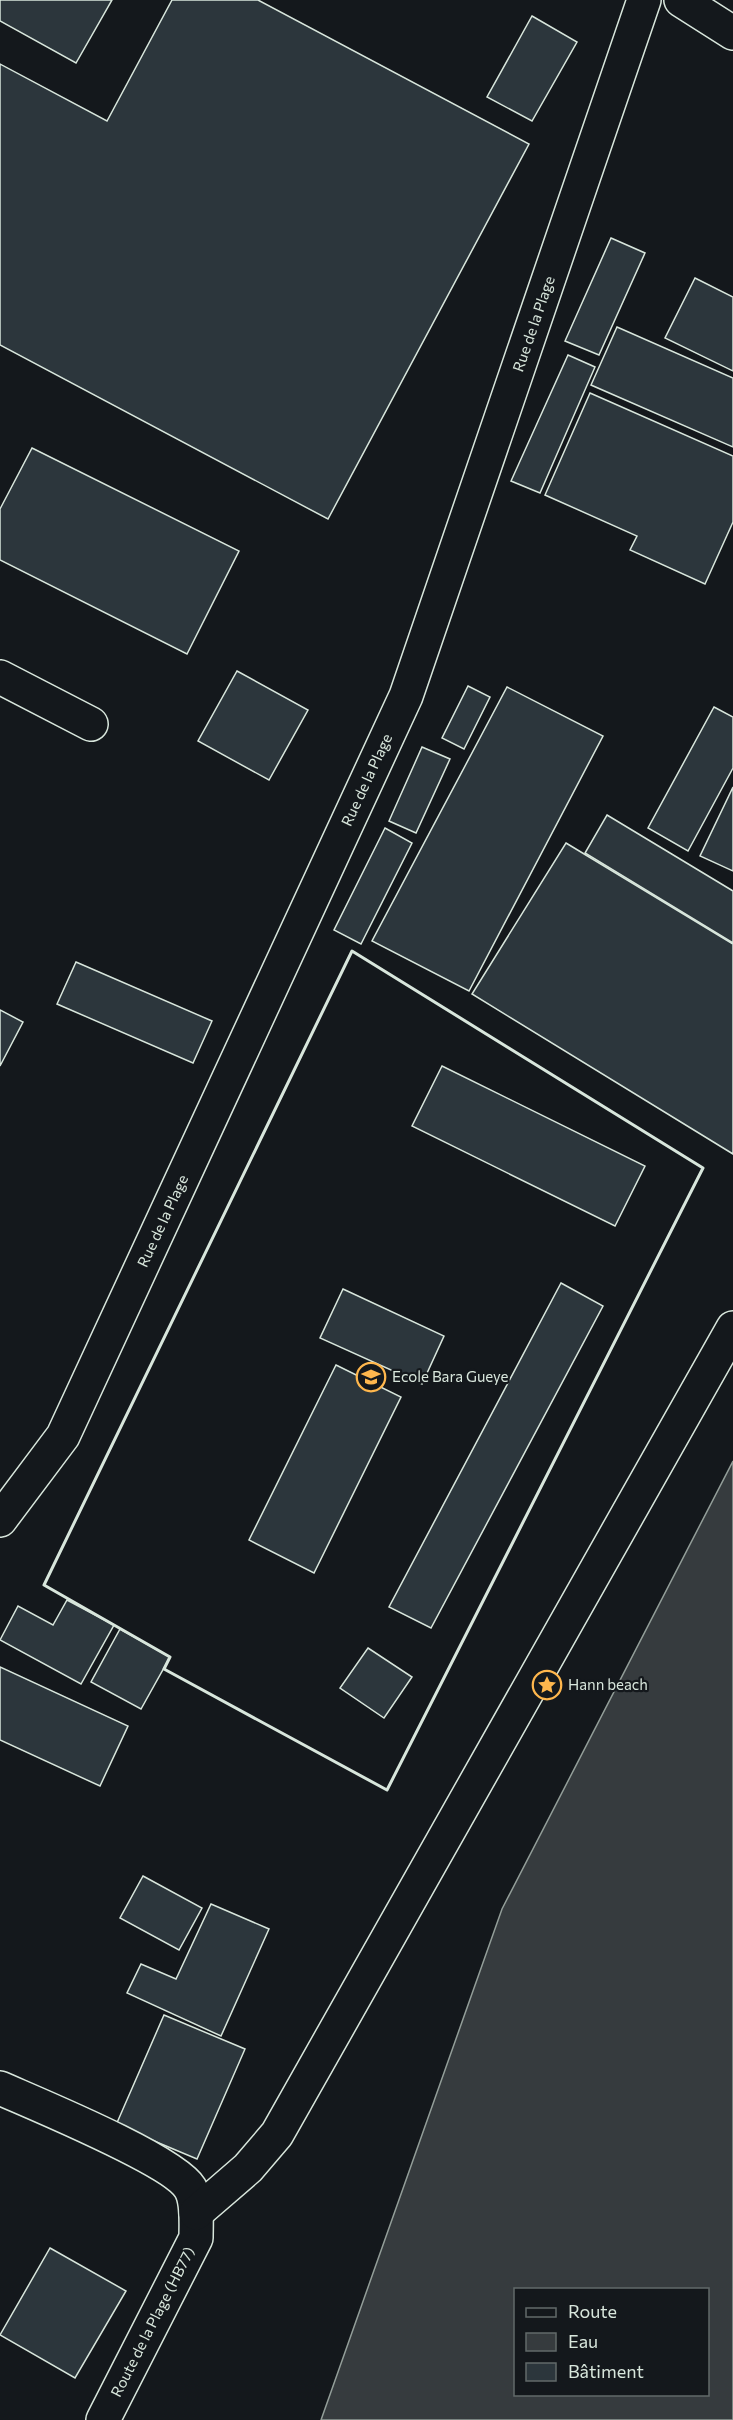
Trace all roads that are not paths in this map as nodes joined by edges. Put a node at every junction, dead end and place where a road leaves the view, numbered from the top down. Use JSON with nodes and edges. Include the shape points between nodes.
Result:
{"nodes":[{"id":1,"x":644,"y":0,"type":"edge"},
{"id":2,"x":681,"y":0,"type":"edge"},
{"id":3,"x":733,"y":33,"type":"edge"},
{"id":4,"x":0,"y":677,"type":"edge"},
{"id":5,"x":91,"y":724,"type":"dead end"},
{"id":6,"x":733,"y":1328,"type":"edge"},
{"id":7,"x":0,"y":1520,"type":"edge"},
{"id":8,"x":0,"y":2088,"type":"edge"},
{"id":9,"x":196,"y":2213,"type":"junction"},
{"id":10,"x":103,"y":2420,"type":"edge"}],
"edges":[{"from":1,"to":7,"type":"street","name":"Rue de la Plage","via":[[406,696],[63,1436]]},
{"from":2,"to":3,"type":"street"},
{"from":4,"to":5,"type":"street"},
{"from":6,"to":9,"type":"street","via":[[277,2134],[248,2168]]},
{"from":8,"to":9,"type":"street","name":"Route de la Plage (HB77)","via":[[165,2164],[190,2188]]},
{"from":9,"to":10,"type":"street","name":"Route de la Plage (HB77)","via":[[196,2238]]}]}
